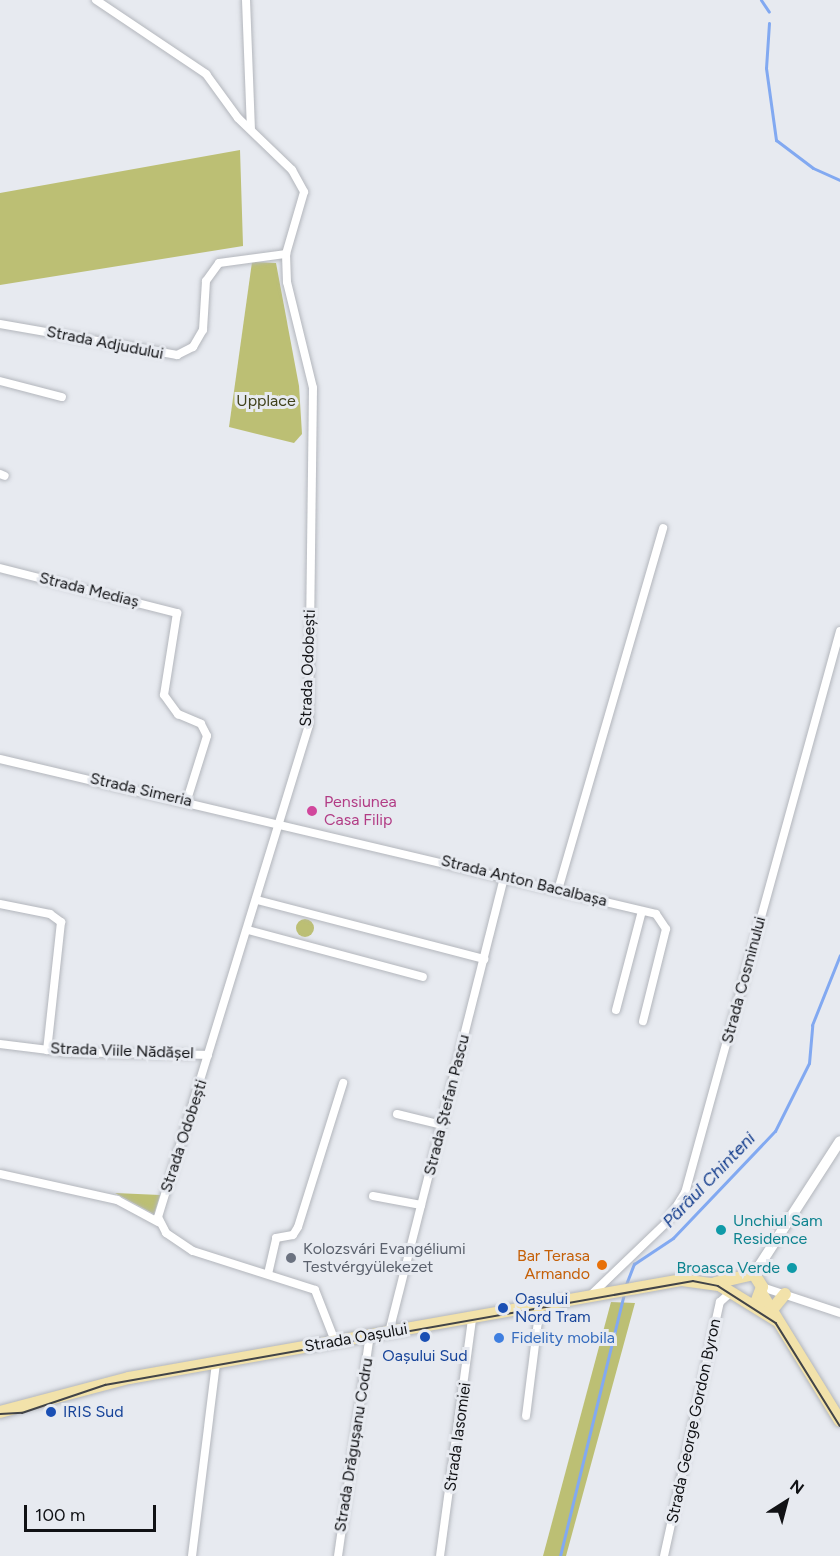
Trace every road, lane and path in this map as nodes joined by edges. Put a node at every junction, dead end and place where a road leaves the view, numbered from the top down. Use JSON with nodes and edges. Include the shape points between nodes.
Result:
{"nodes":[{"id":1,"x":96,"y":0,"type":"edge"},
{"id":2,"x":246,"y":0,"type":"edge"},
{"id":3,"x":250,"y":129,"type":"junction"},
{"id":4,"x":286,"y":254,"type":"junction"},
{"id":5,"x":0,"y":324,"type":"edge"},
{"id":6,"x":0,"y":381,"type":"edge"},
{"id":7,"x":62,"y":397,"type":"dead end"},
{"id":8,"x":663,"y":528,"type":"dead end"},
{"id":9,"x":0,"y":568,"type":"edge"},
{"id":10,"x":840,"y":631,"type":"edge"},
{"id":11,"x":0,"y":759,"type":"edge"},
{"id":12,"x":187,"y":800,"type":"junction"},
{"id":13,"x":281,"y":825,"type":"junction"},
{"id":14,"x":504,"y":878,"type":"junction"},
{"id":15,"x":558,"y":890,"type":"junction"},
{"id":16,"x":258,"y":900,"type":"junction"},
{"id":17,"x":0,"y":904,"type":"edge"},
{"id":18,"x":642,"y":910,"type":"junction"},
{"id":19,"x":248,"y":930,"type":"junction"},
{"id":20,"x":484,"y":958,"type":"junction"},
{"id":21,"x":423,"y":977,"type":"dead end"},
{"id":22,"x":616,"y":1010,"type":"dead end"},
{"id":23,"x":643,"y":1021,"type":"dead end"},
{"id":24,"x":0,"y":1044,"type":"edge"},
{"id":25,"x":47,"y":1050,"type":"junction"},
{"id":26,"x":208,"y":1055,"type":"junction"},
{"id":27,"x":343,"y":1083,"type":"dead end"},
{"id":28,"x":397,"y":1114,"type":"dead end"},
{"id":29,"x":442,"y":1125,"type":"junction"},
{"id":30,"x":840,"y":1141,"type":"edge"},
{"id":31,"x":0,"y":1174,"type":"edge"},
{"id":32,"x":373,"y":1196,"type":"dead end"},
{"id":33,"x":421,"y":1205,"type":"junction"},
{"id":34,"x":158,"y":1222,"type":"junction"},
{"id":35,"x":268,"y":1274,"type":"junction"},
{"id":36,"x":754,"y":1274,"type":"junction"},
{"id":37,"x":737,"y":1275,"type":"junction"},
{"id":38,"x":715,"y":1283,"type":"junction"},
{"id":39,"x":761,"y":1290,"type":"junction"},
{"id":40,"x":731,"y":1292,"type":"junction"},
{"id":41,"x":785,"y":1293,"type":"junction"},
{"id":42,"x":590,"y":1296,"type":"junction"},
{"id":43,"x":751,"y":1303,"type":"junction"},
{"id":44,"x":540,"y":1305,"type":"junction"},
{"id":45,"x":840,"y":1313,"type":"edge"},
{"id":46,"x":774,"y":1315,"type":"junction"},
{"id":47,"x":472,"y":1318,"type":"junction"},
{"id":48,"x":389,"y":1332,"type":"junction"},
{"id":49,"x":370,"y":1335,"type":"junction"},
{"id":50,"x":335,"y":1341,"type":"junction"},
{"id":51,"x":216,"y":1363,"type":"junction"},
{"id":52,"x":0,"y":1412,"type":"edge"},
{"id":53,"x":526,"y":1416,"type":"dead end"},
{"id":54,"x":840,"y":1421,"type":"edge"},
{"id":55,"x":192,"y":1556,"type":"edge"},
{"id":56,"x":338,"y":1556,"type":"edge"},
{"id":57,"x":440,"y":1556,"type":"edge"},
{"id":58,"x":664,"y":1556,"type":"edge"}],
"edges":[{"from":1,"to":3,"type":"street","name":"Strada Odobești","via":[[206,74]]},
{"from":2,"to":3,"type":"street"},
{"from":3,"to":4,"type":"street","name":"Strada Odobești","via":[[292,170],[304,192],[306,203]]},
{"from":4,"to":5,"type":"street","name":"Strada Adjudului","via":[[219,262],[206,281],[202,330],[193,347],[177,355]]},
{"from":4,"to":13,"type":"street","name":"Strada Odobești","via":[[287,282],[313,388],[312,519],[309,725]]},
{"from":6,"to":7,"type":"street"},
{"from":8,"to":15,"type":"street"},
{"from":9,"to":12,"type":"street","name":"Strada Mediaș","via":[[177,613],[164,695],[178,714],[201,724],[207,736]]},
{"from":10,"to":42,"type":"street","name":"Strada Cosminului","via":[[685,1193],[666,1223]]},
{"from":11,"to":12,"type":"street","name":"Strada Simeria"},
{"from":12,"to":13,"type":"street","name":"Strada Simeria"},
{"from":13,"to":14,"type":"street","name":"Strada Anton Bacalbașa"},
{"from":13,"to":16,"type":"street","name":"Strada Odobești"},
{"from":14,"to":15,"type":"street","name":"Strada Anton Bacalbașa"},
{"from":14,"to":20,"type":"street","name":"Strada Ștefan Pascu"},
{"from":15,"to":18,"type":"street","name":"Strada Anton Bacalbașa"},
{"from":16,"to":19,"type":"street","name":"Strada Odobești"},
{"from":16,"to":20,"type":"street"},
{"from":17,"to":25,"type":"street","via":[[50,914],[61,922]]},
{"from":18,"to":22,"type":"street"},
{"from":18,"to":23,"type":"street","name":"Strada Anton Bacalbașa","via":[[661,918],[666,929]]},
{"from":19,"to":21,"type":"street"},
{"from":19,"to":26,"type":"street","name":"Strada Odobești"},
{"from":20,"to":29,"type":"street","name":"Strada Ștefan Pascu"},
{"from":24,"to":25,"type":"street","name":"Strada Viile Nădășel"},
{"from":25,"to":26,"type":"street","name":"Strada Viile Nădășel"},
{"from":26,"to":34,"type":"street","name":"Strada Odobești"},
{"from":27,"to":35,"type":"street","via":[[296,1231],[276,1238]]},
{"from":28,"to":29,"type":"street"},
{"from":29,"to":33,"type":"street","name":"Strada Ștefan Pascu"},
{"from":30,"to":36,"type":"main road"},
{"from":31,"to":34,"type":"street","via":[[117,1200]]},
{"from":32,"to":33,"type":"street"},
{"from":33,"to":48,"type":"street","name":"Strada Ștefan Pascu"},
{"from":34,"to":35,"type":"street","via":[[193,1251]]},
{"from":35,"to":50,"type":"street","via":[[320,1294]]},
{"from":36,"to":37,"type":"main road","name":"Strada Oașului"},
{"from":36,"to":39,"type":"main road"},
{"from":37,"to":38,"type":"main road","name":"Strada Oașului"},
{"from":37,"to":40,"type":"main road"},
{"from":38,"to":40,"type":"main road"},
{"from":38,"to":42,"type":"main road","name":"Strada Oașului","via":[[659,1284]]},
{"from":39,"to":41,"type":"street"},
{"from":39,"to":43,"type":"main road"},
{"from":39,"to":46,"type":"main road"},
{"from":40,"to":43,"type":"main road"},
{"from":40,"to":58,"type":"street","name":"Strada George Gordon Byron","via":[[720,1305]]},
{"from":41,"to":45,"type":"street"},
{"from":41,"to":46,"type":"main road"},
{"from":42,"to":44,"type":"main road","name":"Strada Oașului"},
{"from":43,"to":46,"type":"main road"},
{"from":44,"to":47,"type":"main road","name":"Strada Oașului"},
{"from":44,"to":53,"type":"street"},
{"from":46,"to":54,"type":"main road"},
{"from":47,"to":48,"type":"main road","name":"Strada Oașului"},
{"from":47,"to":57,"type":"street","name":"Strada Iasomiei"},
{"from":48,"to":49,"type":"main road","name":"Strada Oașului"},
{"from":49,"to":50,"type":"main road","name":"Strada Oașului"},
{"from":49,"to":56,"type":"street","name":"Strada Drăgușanu Codru"},
{"from":50,"to":51,"type":"main road","name":"Strada Oașului"},
{"from":51,"to":52,"type":"main road","name":"Strada Oașului","via":[[105,1383],[32,1408]]},
{"from":51,"to":55,"type":"street"}]}
